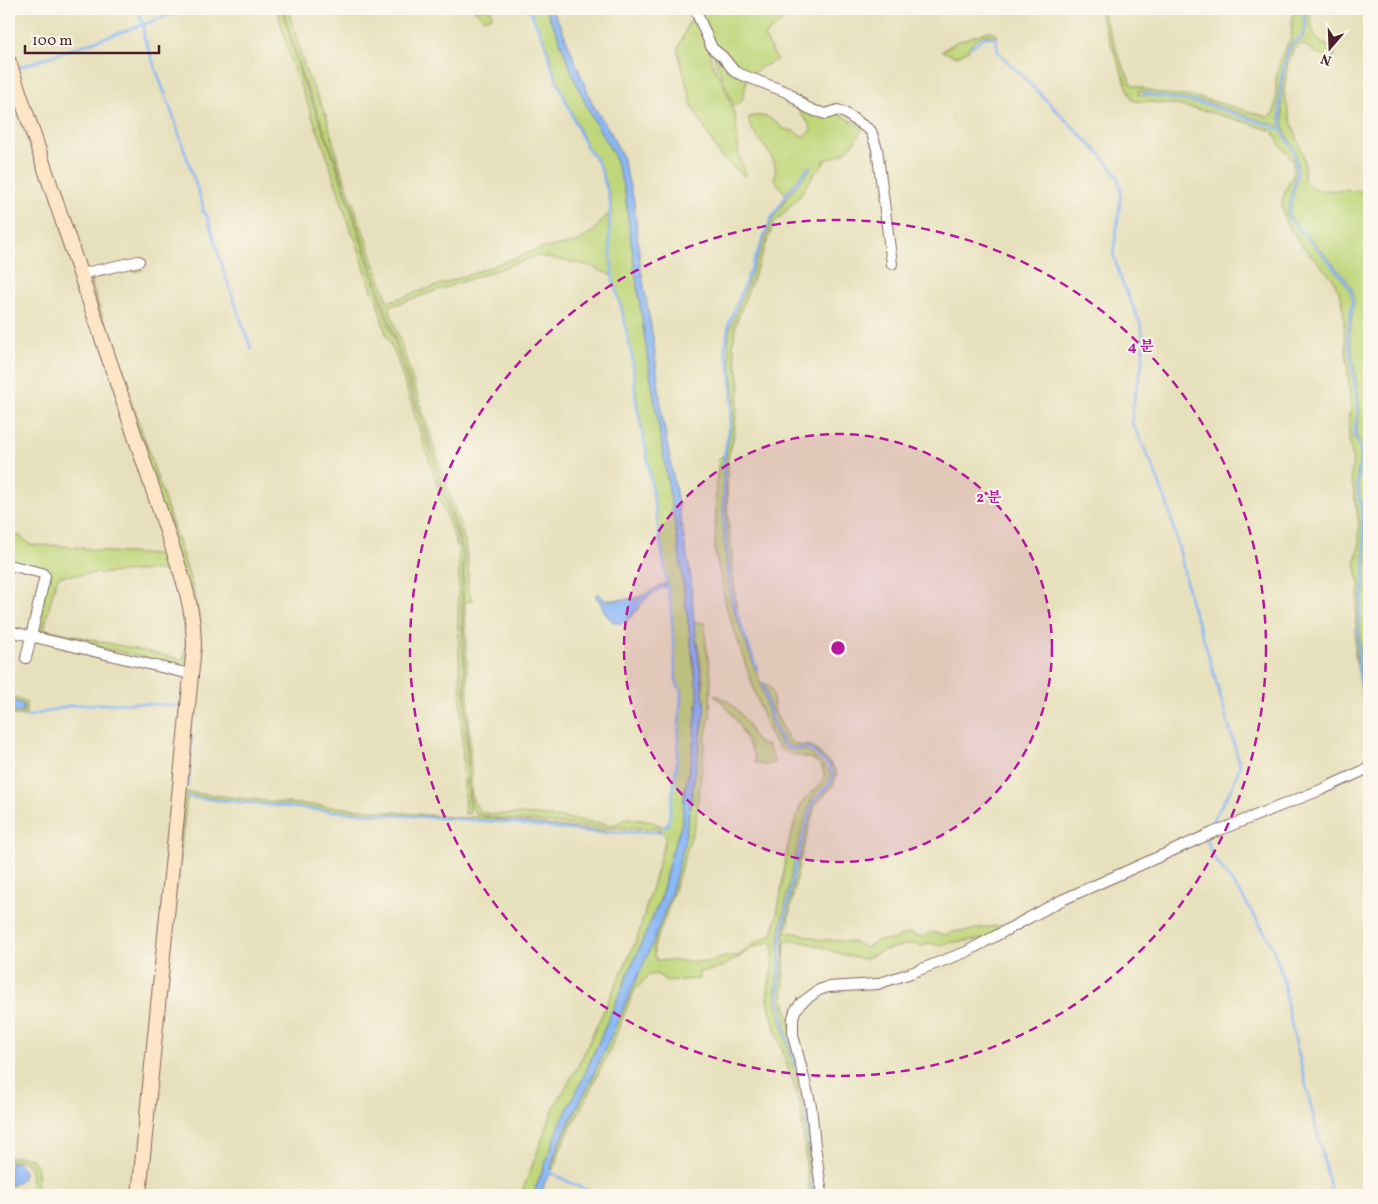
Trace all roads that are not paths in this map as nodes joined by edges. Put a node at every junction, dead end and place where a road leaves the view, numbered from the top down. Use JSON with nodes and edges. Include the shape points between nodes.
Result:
{"nodes":[{"id":1,"x":695,"y":9,"type":"edge"},
{"id":2,"x":9,"y":62,"type":"edge"},
{"id":3,"x":139,"y":262,"type":"dead end"},
{"id":4,"x":892,"y":264,"type":"dead end"},
{"id":5,"x":81,"y":274,"type":"junction"},
{"id":6,"x":9,"y":566,"type":"edge"},
{"id":7,"x":9,"y":631,"type":"edge"},
{"id":8,"x":31,"y":636,"type":"junction"},
{"id":9,"x":26,"y":658,"type":"dead end"},
{"id":10,"x":190,"y":674,"type":"junction"},
{"id":11,"x":1369,"y":768,"type":"edge"},
{"id":12,"x":139,"y":1195,"type":"edge"},
{"id":13,"x":822,"y":1195,"type":"edge"}],
"edges":[{"from":1,"to":4,"type":"street","via":[[712,48],[735,72],[789,93],[815,111],[826,114],[838,110],[845,113],[871,131],[877,149]]},
{"from":2,"to":5,"type":"street"},
{"from":3,"to":5,"type":"street"},
{"from":5,"to":10,"type":"street","via":[[190,602],[194,634]]},
{"from":6,"to":8,"type":"street","via":[[45,576]]},
{"from":7,"to":8,"type":"street"},
{"from":8,"to":9,"type":"street"},
{"from":8,"to":10,"type":"street"},
{"from":10,"to":12,"type":"street"},
{"from":11,"to":13,"type":"street","via":[[1212,833],[1055,904],[966,952],[877,984],[828,987],[801,1003],[793,1018],[793,1035],[812,1106]]}]}
